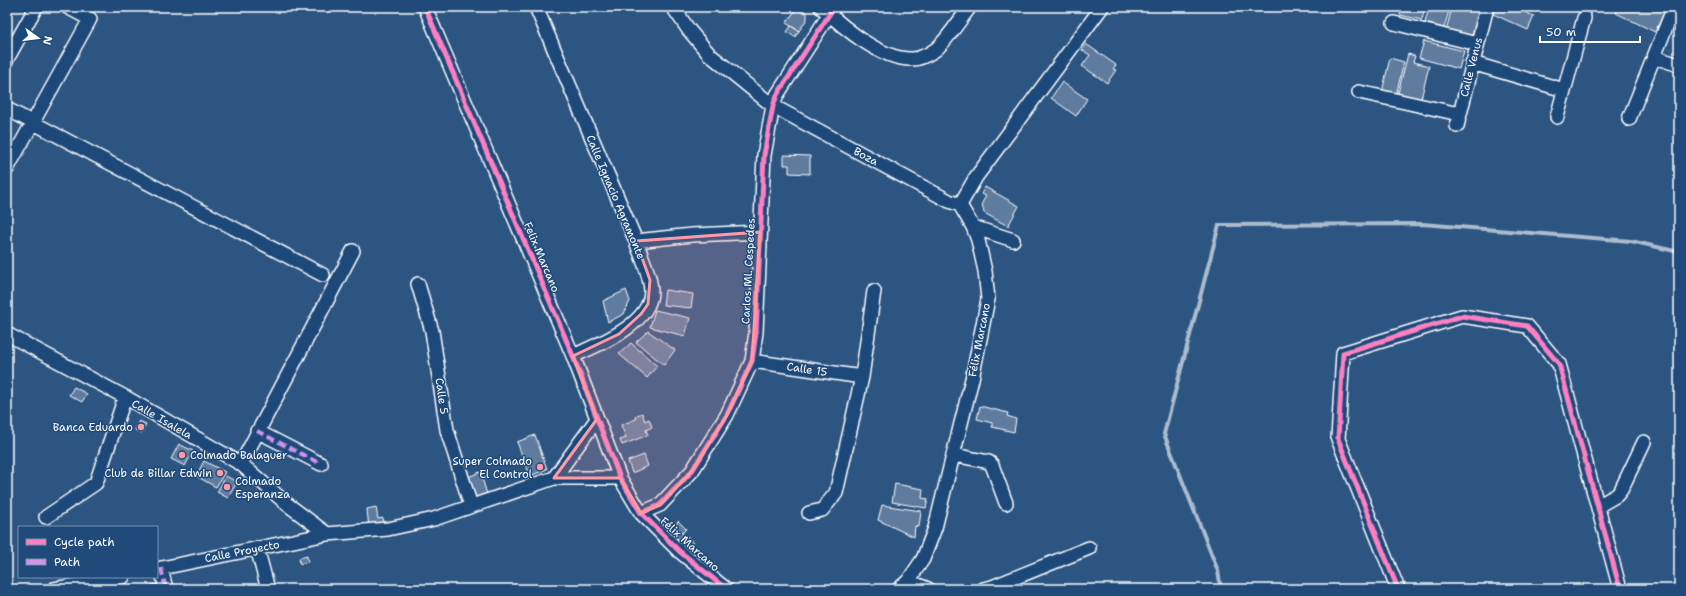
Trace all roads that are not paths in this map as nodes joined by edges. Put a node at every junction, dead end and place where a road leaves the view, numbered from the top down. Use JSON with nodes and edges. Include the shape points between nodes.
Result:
{"nodes":[{"id":1,"x":36,"y":7,"type":"edge"},
{"id":2,"x":67,"y":7,"type":"edge"},
{"id":3,"x":425,"y":7,"type":"edge"},
{"id":4,"x":536,"y":7,"type":"edge"},
{"id":5,"x":673,"y":7,"type":"edge"},
{"id":6,"x":970,"y":7,"type":"edge"},
{"id":7,"x":1102,"y":7,"type":"edge"},
{"id":8,"x":1487,"y":7,"type":"edge"},
{"id":9,"x":1674,"y":7,"type":"edge"},
{"id":10,"x":828,"y":9,"type":"edge"},
{"id":11,"x":1584,"y":18,"type":"dead end"},
{"id":12,"x":1394,"y":23,"type":"dead end"},
{"id":13,"x":1477,"y":44,"type":"junction"},
{"id":14,"x":1654,"y":57,"type":"junction"},
{"id":15,"x":7,"y":59,"type":"edge"},
{"id":16,"x":1472,"y":63,"type":"junction"},
{"id":17,"x":1679,"y":65,"type":"edge"},
{"id":18,"x":1564,"y":90,"type":"junction"},
{"id":19,"x":1359,"y":92,"type":"dead end"},
{"id":20,"x":773,"y":106,"type":"junction"},
{"id":21,"x":7,"y":109,"type":"edge"},
{"id":22,"x":1557,"y":117,"type":"dead end"},
{"id":23,"x":1629,"y":119,"type":"dead end"},
{"id":24,"x":32,"y":122,"type":"junction"},
{"id":25,"x":7,"y":169,"type":"edge"},
{"id":26,"x":960,"y":205,"type":"junction"},
{"id":27,"x":973,"y":227,"type":"junction"},
{"id":28,"x":760,"y":232,"type":"junction"},
{"id":29,"x":1013,"y":240,"type":"dead end"},
{"id":30,"x":636,"y":241,"type":"junction"},
{"id":31,"x":353,"y":251,"type":"dead end"},
{"id":32,"x":323,"y":275,"type":"dead end"},
{"id":33,"x":418,"y":284,"type":"dead end"},
{"id":34,"x":874,"y":291,"type":"dead end"},
{"id":35,"x":7,"y":334,"type":"edge"},
{"id":36,"x":573,"y":356,"type":"junction"},
{"id":37,"x":752,"y":361,"type":"junction"},
{"id":38,"x":862,"y":377,"type":"junction"},
{"id":39,"x":125,"y":397,"type":"junction"},
{"id":40,"x":597,"y":419,"type":"junction"},
{"id":41,"x":257,"y":431,"type":"junction"},
{"id":42,"x":1644,"y":442,"type":"dead end"},
{"id":43,"x":954,"y":455,"type":"junction"},
{"id":44,"x":240,"y":464,"type":"junction"},
{"id":45,"x":321,"y":464,"type":"dead end"},
{"id":46,"x":554,"y":478,"type":"junction"},
{"id":47,"x":620,"y":478,"type":"junction"},
{"id":48,"x":1006,"y":502,"type":"dead end"},
{"id":49,"x":471,"y":506,"type":"junction"},
{"id":50,"x":1598,"y":506,"type":"junction"},
{"id":51,"x":641,"y":513,"type":"junction"},
{"id":52,"x":809,"y":513,"type":"dead end"},
{"id":53,"x":46,"y":517,"type":"dead end"},
{"id":54,"x":327,"y":534,"type":"junction"},
{"id":55,"x":257,"y":548,"type":"junction"},
{"id":56,"x":1089,"y":548,"type":"dead end"},
{"id":57,"x":159,"y":568,"type":"edge"},
{"id":58,"x":117,"y":578,"type":"edge"},
{"id":59,"x":904,"y":585,"type":"edge"},
{"id":60,"x":54,"y":589,"type":"edge"},
{"id":61,"x":166,"y":589,"type":"edge"},
{"id":62,"x":268,"y":589,"type":"edge"},
{"id":63,"x":726,"y":589,"type":"edge"},
{"id":64,"x":928,"y":589,"type":"edge"},
{"id":65,"x":983,"y":589,"type":"edge"},
{"id":66,"x":1398,"y":589,"type":"edge"},
{"id":67,"x":1620,"y":589,"type":"edge"}],
"edges":[{"from":1,"to":15,"type":"street"},
{"from":2,"to":24,"type":"street","via":[[90,19]]},
{"from":3,"to":36,"type":"street","name":"Felix Marcano"},
{"from":4,"to":30,"type":"street","name":"Calle Ignacio Agramonte"},
{"from":5,"to":20,"type":"street","name":"Boza","via":[[709,54]]},
{"from":6,"to":10,"type":"street","via":[[936,49],[914,60],[888,54],[857,38]]},
{"from":7,"to":26,"type":"street","via":[[976,177]]},
{"from":8,"to":13,"type":"street","name":"Calle Venus"},
{"from":9,"to":14,"type":"street"},
{"from":10,"to":20,"type":"street","name":"Carlos Ml. Cespedes"},
{"from":11,"to":18,"type":"street"},
{"from":12,"to":13,"type":"street"},
{"from":13,"to":16,"type":"street","name":"Calle Venus"},
{"from":14,"to":17,"type":"street"},
{"from":14,"to":23,"type":"street"},
{"from":16,"to":18,"type":"street"},
{"from":16,"to":19,"type":"street","name":"Calle Venus","via":[[1458,120]]},
{"from":18,"to":22,"type":"street"},
{"from":20,"to":26,"type":"street","name":"Boza"},
{"from":20,"to":28,"type":"street","name":"Carlos Ml. Cespedes","via":[[764,155]]},
{"from":21,"to":24,"type":"street"},
{"from":24,"to":25,"type":"street"},
{"from":24,"to":32,"type":"street"},
{"from":26,"to":27,"type":"street","name":"Félix Marcano"},
{"from":27,"to":29,"type":"street"},
{"from":27,"to":43,"type":"street","name":"Félix Marcano","via":[[986,271],[988,299]]},
{"from":28,"to":30,"type":"street"},
{"from":28,"to":37,"type":"street","name":"Carlos Ml. Cespedes","via":[[756,332]]},
{"from":30,"to":36,"type":"street","name":"Calle Ignacio Agramonte","via":[[650,280],[648,304],[620,334]]},
{"from":31,"to":41,"type":"street"},
{"from":33,"to":49,"type":"street","name":"Calle 5","via":[[432,331],[447,430]]},
{"from":34,"to":38,"type":"street"},
{"from":35,"to":39,"type":"street","name":"Calle Isalela"},
{"from":36,"to":40,"type":"street","name":"Felix Marcano"},
{"from":37,"to":38,"type":"street","name":"Calle 15"},
{"from":37,"to":51,"type":"street","name":"Carlos Ml. Cespedes","via":[[727,415],[692,471],[660,505]]},
{"from":38,"to":52,"type":"street","via":[[836,493],[822,510]]},
{"from":39,"to":44,"type":"street","name":"Calle Isalela"},
{"from":39,"to":53,"type":"street","via":[[96,483]]},
{"from":40,"to":46,"type":"street"},
{"from":40,"to":47,"type":"street","name":"Felix Marcano"},
{"from":41,"to":44,"type":"street"},
{"from":41,"to":45,"type":"street"},
{"from":42,"to":50,"type":"street","via":[[1621,490]]},
{"from":43,"to":48,"type":"street","via":[[989,462]]},
{"from":43,"to":59,"type":"street","name":"Félix Marcano","via":[[936,528],[923,559]]},
{"from":44,"to":54,"type":"street","name":"Calle Isalela"},
{"from":46,"to":47,"type":"street","name":"Calle Proyecto"},
{"from":46,"to":49,"type":"street","name":"Calle Proyecto"},
{"from":47,"to":51,"type":"street","name":"Felix Marcano"},
{"from":49,"to":54,"type":"street","name":"Calle Proyecto","via":[[434,519],[388,529]]},
{"from":50,"to":66,"type":"street","via":[[1558,364],[1527,326],[1462,316],[1343,353],[1338,439]]},
{"from":50,"to":67,"type":"street"},
{"from":51,"to":63,"type":"street","name":"Félix Marcano","via":[[679,551]]},
{"from":54,"to":55,"type":"street","name":"Calle Proyecto"},
{"from":55,"to":57,"type":"street","name":"Calle Proyecto"},
{"from":55,"to":62,"type":"street"},
{"from":56,"to":65,"type":"street"},
{"from":57,"to":61,"type":"street"},
{"from":58,"to":60,"type":"street"},
{"from":59,"to":64,"type":"street"}]}
